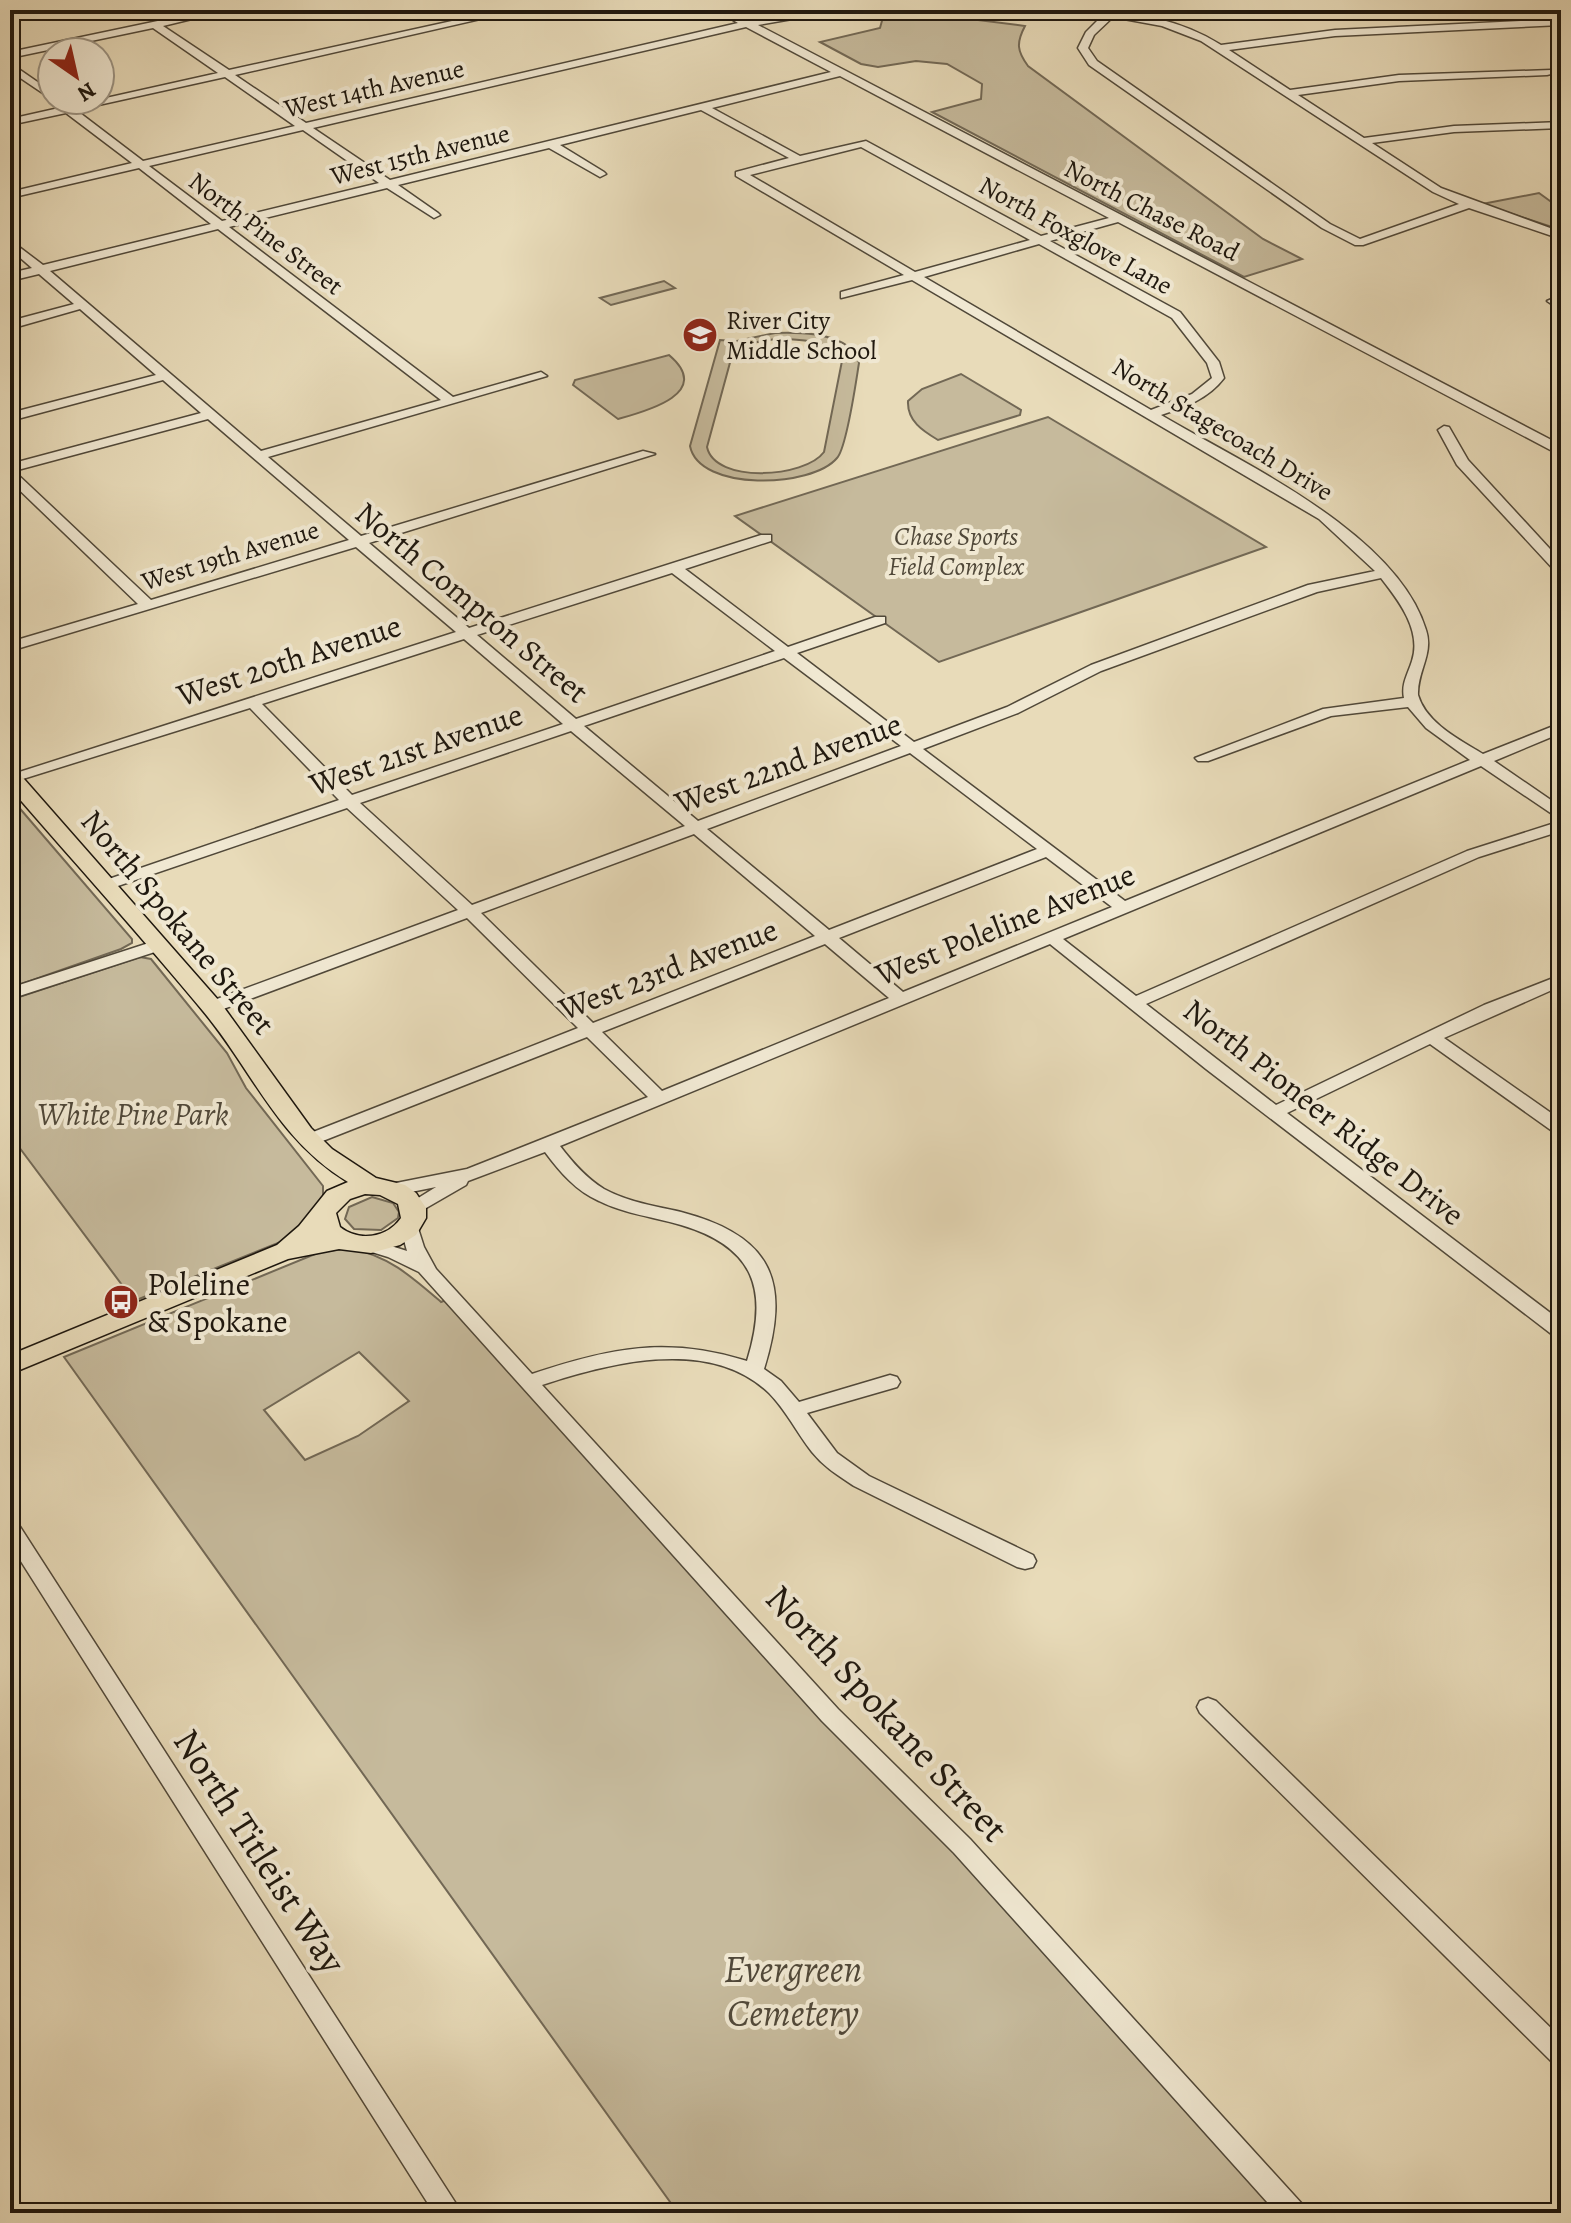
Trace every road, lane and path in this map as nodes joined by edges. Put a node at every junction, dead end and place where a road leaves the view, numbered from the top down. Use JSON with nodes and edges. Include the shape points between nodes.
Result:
{"nodes":[{"id":1,"x":224,"y":10,"type":"edge"},
{"id":2,"x":515,"y":10,"type":"edge"},
{"id":3,"x":721,"y":10,"type":"edge"},
{"id":4,"x":801,"y":10,"type":"edge"},
{"id":5,"x":1090,"y":10,"type":"edge"},
{"id":6,"x":1111,"y":13,"type":"junction"},
{"id":7,"x":1483,"y":15,"type":"dead end"},
{"id":8,"x":1561,"y":22,"type":"edge"},
{"id":9,"x":747,"y":24,"type":"junction"},
{"id":10,"x":1493,"y":24,"type":"junction"},
{"id":11,"x":155,"y":25,"type":"junction"},
{"id":12,"x":1221,"y":48,"type":"junction"},
{"id":13,"x":10,"y":55,"type":"edge"},
{"id":14,"x":10,"y":66,"type":"edge"},
{"id":15,"x":1547,"y":72,"type":"dead end"},
{"id":16,"x":840,"y":73,"type":"junction"},
{"id":17,"x":227,"y":74,"type":"junction"},
{"id":18,"x":36,"y":85,"type":"edge"},
{"id":19,"x":1290,"y":93,"type":"junction"},
{"id":20,"x":116,"y":98,"type":"edge"},
{"id":21,"x":703,"y":107,"type":"junction"},
{"id":22,"x":37,"y":116,"type":"edge"},
{"id":23,"x":77,"y":116,"type":"edge"},
{"id":24,"x":10,"y":122,"type":"edge"},
{"id":25,"x":1561,"y":125,"type":"edge"},
{"id":26,"x":306,"y":126,"type":"junction"},
{"id":27,"x":1363,"y":141,"type":"junction"},
{"id":28,"x":551,"y":144,"type":"junction"},
{"id":29,"x":798,"y":159,"type":"junction"},
{"id":30,"x":141,"y":165,"type":"junction"},
{"id":31,"x":600,"y":174,"type":"dead end"},
{"id":32,"x":389,"y":184,"type":"junction"},
{"id":33,"x":10,"y":195,"type":"edge"},
{"id":34,"x":1469,"y":204,"type":"junction"},
{"id":35,"x":434,"y":215,"type":"dead end"},
{"id":36,"x":1120,"y":218,"type":"junction"},
{"id":37,"x":220,"y":226,"type":"junction"},
{"id":38,"x":1561,"y":236,"type":"edge"},
{"id":39,"x":1040,"y":241,"type":"junction"},
{"id":40,"x":10,"y":243,"type":"edge"},
{"id":41,"x":41,"y":270,"type":"junction"},
{"id":42,"x":916,"y":276,"type":"junction"},
{"id":43,"x":10,"y":277,"type":"edge"},
{"id":44,"x":845,"y":295,"type":"dead end"},
{"id":45,"x":82,"y":305,"type":"junction"},
{"id":46,"x":10,"y":325,"type":"edge"},
{"id":47,"x":165,"y":376,"type":"junction"},
{"id":48,"x":541,"y":376,"type":"dead end"},
{"id":49,"x":450,"y":401,"type":"junction"},
{"id":50,"x":1151,"y":414,"type":"junction"},
{"id":51,"x":210,"y":415,"type":"junction"},
{"id":52,"x":10,"y":417,"type":"edge"},
{"id":53,"x":1444,"y":430,"type":"dead end"},
{"id":54,"x":1561,"y":450,"type":"edge"},
{"id":55,"x":648,"y":454,"type":"dead end"},
{"id":56,"x":257,"y":456,"type":"junction"},
{"id":57,"x":10,"y":471,"type":"edge"},
{"id":58,"x":766,"y":538,"type":"dead end"},
{"id":59,"x":357,"y":541,"type":"junction"},
{"id":60,"x":1558,"y":562,"type":"edge"},
{"id":61,"x":674,"y":567,"type":"junction"},
{"id":62,"x":1382,"y":574,"type":"junction"},
{"id":63,"x":148,"y":605,"type":"junction"},
{"id":64,"x":880,"y":620,"type":"dead end"},
{"id":65,"x":466,"y":633,"type":"junction"},
{"id":66,"x":10,"y":647,"type":"edge"},
{"id":67,"x":785,"y":652,"type":"junction"},
{"id":68,"x":252,"y":702,"type":"junction"},
{"id":69,"x":1412,"y":702,"type":"junction"},
{"id":70,"x":574,"y":725,"type":"junction"},
{"id":71,"x":1561,"y":728,"type":"edge"},
{"id":72,"x":911,"y":748,"type":"junction"},
{"id":73,"x":1203,"y":758,"type":"dead end"},
{"id":74,"x":1484,"y":760,"type":"junction"},
{"id":75,"x":11,"y":777,"type":"edge"},
{"id":76,"x":349,"y":801,"type":"junction"},
{"id":77,"x":1561,"y":815,"type":"edge"},
{"id":78,"x":1561,"y":826,"type":"edge"},
{"id":79,"x":694,"y":827,"type":"junction"},
{"id":80,"x":1047,"y":851,"type":"junction"},
{"id":81,"x":106,"y":885,"type":"junction"},
{"id":82,"x":1124,"y":908,"type":"junction"},
{"id":83,"x":470,"y":912,"type":"junction"},
{"id":84,"x":828,"y":938,"type":"junction"},
{"id":85,"x":1052,"y":938,"type":"junction"},
{"id":86,"x":158,"y":945,"type":"junction"},
{"id":87,"x":1561,"y":980,"type":"edge"},
{"id":88,"x":10,"y":994,"type":"edge"},
{"id":89,"x":901,"y":999,"type":"junction"},
{"id":90,"x":1135,"y":1003,"type":"junction"},
{"id":91,"x":212,"y":1007,"type":"junction"},
{"id":92,"x":591,"y":1031,"type":"junction"},
{"id":93,"x":1431,"y":1037,"type":"junction"},
{"id":94,"x":660,"y":1099,"type":"junction"},
{"id":95,"x":1275,"y":1112,"type":"junction"},
{"id":96,"x":1561,"y":1129,"type":"edge"},
{"id":97,"x":549,"y":1144,"type":"junction"},
{"id":98,"x":315,"y":1146,"type":"junction"},
{"id":99,"x":471,"y":1174,"type":"junction"},
{"id":100,"x":369,"y":1185,"type":"junction"},
{"id":101,"x":396,"y":1189,"type":"junction"},
{"id":102,"x":328,"y":1206,"type":"junction"},
{"id":103,"x":412,"y":1217,"type":"junction"},
{"id":104,"x":340,"y":1240,"type":"junction"},
{"id":105,"x":369,"y":1245,"type":"junction"},
{"id":106,"x":282,"y":1252,"type":"junction"},
{"id":107,"x":423,"y":1267,"type":"junction"},
{"id":108,"x":1561,"y":1331,"type":"edge"},
{"id":109,"x":10,"y":1365,"type":"edge"},
{"id":110,"x":754,"y":1370,"type":"junction"},
{"id":111,"x":530,"y":1382,"type":"junction"},
{"id":112,"x":890,"y":1382,"type":"dead end"},
{"id":113,"x":794,"y":1410,"type":"junction"},
{"id":114,"x":10,"y":1527,"type":"edge"},
{"id":115,"x":1025,"y":1561,"type":"dead end"},
{"id":116,"x":1208,"y":1707,"type":"dead end"},
{"id":117,"x":1561,"y":2054,"type":"edge"},
{"id":118,"x":449,"y":2213,"type":"edge"},
{"id":119,"x":1294,"y":2213,"type":"edge"}],
"edges":[{"from":1,"to":11,"type":"street"},
{"from":2,"to":17,"type":"street"},
{"from":3,"to":9,"type":"street","name":"North Chase Road"},
{"from":4,"to":9,"type":"street","name":"West 14th Avenue","via":[[794,16]]},
{"from":5,"to":6,"type":"street"},
{"from":6,"to":12,"type":"street","via":[[1164,23]]},
{"from":6,"to":34,"type":"street","via":[[1083,48],[1093,63],[1326,226],[1359,243]]},
{"from":7,"to":10,"type":"street"},
{"from":8,"to":10,"type":"street"},
{"from":9,"to":16,"type":"street","name":"North Chase Road"},
{"from":9,"to":26,"type":"street","name":"West 14th Avenue"},
{"from":10,"to":12,"type":"street","via":[[1335,33]]},
{"from":11,"to":13,"type":"street"},
{"from":11,"to":17,"type":"street"},
{"from":12,"to":19,"type":"street"},
{"from":14,"to":18,"type":"street","name":"North Pine Street"},
{"from":15,"to":19,"type":"street","via":[[1399,78]]},
{"from":16,"to":21,"type":"street","name":"West 15th Avenue"},
{"from":16,"to":36,"type":"street","name":"North Chase Road"},
{"from":17,"to":20,"type":"street"},
{"from":17,"to":26,"type":"street"},
{"from":19,"to":27,"type":"street"},
{"from":21,"to":28,"type":"street","name":"West 15th Avenue"},
{"from":21,"to":29,"type":"street"},
{"from":22,"to":24,"type":"street"},
{"from":23,"to":30,"type":"street","name":"North Pine Street"},
{"from":25,"to":27,"type":"street","via":[[1454,129]]},
{"from":26,"to":30,"type":"street","name":"West 14th Avenue"},
{"from":26,"to":32,"type":"street"},
{"from":27,"to":34,"type":"street","via":[[1437,190]]},
{"from":28,"to":31,"type":"street"},
{"from":28,"to":32,"type":"street","name":"West 15th Avenue"},
{"from":29,"to":39,"type":"street","name":"North Foxglove Lane","via":[[862,143]]},
{"from":29,"to":42,"type":"street","name":"North Stagecoach Drive","via":[[740,174]]},
{"from":30,"to":33,"type":"street","name":"West 14th Avenue"},
{"from":30,"to":37,"type":"street","name":"North Pine Street"},
{"from":32,"to":35,"type":"street"},
{"from":32,"to":37,"type":"street","name":"West 15th Avenue"},
{"from":34,"to":38,"type":"street"},
{"from":36,"to":39,"type":"street"},
{"from":36,"to":54,"type":"street","name":"North Chase Road"},
{"from":37,"to":41,"type":"street","name":"West 15th Avenue"},
{"from":37,"to":49,"type":"street","name":"North Pine Street"},
{"from":39,"to":42,"type":"street"},
{"from":39,"to":50,"type":"street","name":"North Foxglove Lane","via":[[1176,315],[1213,362],[1218,378],[1213,386]]},
{"from":40,"to":41,"type":"street","name":"North Compton Street"},
{"from":41,"to":43,"type":"street","name":"West 15th Avenue"},
{"from":41,"to":45,"type":"street","name":"North Compton Street"},
{"from":42,"to":44,"type":"street"},
{"from":42,"to":50,"type":"street","name":"North Stagecoach Drive"},
{"from":45,"to":46,"type":"street"},
{"from":45,"to":47,"type":"street","name":"North Compton Street"},
{"from":47,"to":51,"type":"street","name":"North Compton Street"},
{"from":47,"to":52,"type":"street"},
{"from":48,"to":49,"type":"street"},
{"from":49,"to":56,"type":"street"},
{"from":50,"to":62,"type":"street","name":"North Stagecoach Drive","via":[[1324,516]]},
{"from":51,"to":56,"type":"street","name":"North Compton Street"},
{"from":51,"to":57,"type":"street"},
{"from":53,"to":60,"type":"street","via":[[1462,462]]},
{"from":55,"to":59,"type":"street","name":"West 19th Avenue"},
{"from":56,"to":59,"type":"street","name":"North Compton Street"},
{"from":57,"to":63,"type":"street"},
{"from":58,"to":61,"type":"street","name":"West 20th Avenue"},
{"from":59,"to":63,"type":"street","name":"West 19th Avenue"},
{"from":59,"to":65,"type":"street","name":"North Compton Street"},
{"from":61,"to":65,"type":"street","name":"West 20th Avenue"},
{"from":61,"to":67,"type":"street"},
{"from":62,"to":69,"type":"street","name":"North Stagecoach Drive","via":[[1419,623],[1422,648],[1409,690]]},
{"from":62,"to":72,"type":"street","name":"West 22nd Avenue","via":[[1313,588],[1107,664],[1027,705]]},
{"from":63,"to":66,"type":"street","name":"West 19th Avenue"},
{"from":64,"to":67,"type":"street","name":"West 21st Avenue"},
{"from":65,"to":68,"type":"street","name":"West 20th Avenue"},
{"from":65,"to":70,"type":"street","name":"North Compton Street"},
{"from":67,"to":70,"type":"street","name":"West 21st Avenue"},
{"from":67,"to":72,"type":"street"},
{"from":68,"to":75,"type":"street","name":"West 20th Avenue"},
{"from":68,"to":76,"type":"street"},
{"from":69,"to":73,"type":"street","via":[[1328,712]]},
{"from":69,"to":74,"type":"street","via":[[1448,738]]},
{"from":70,"to":76,"type":"street","name":"West 21st Avenue"},
{"from":70,"to":79,"type":"street","name":"North Compton Street"},
{"from":71,"to":74,"type":"street","name":"West Poleline Avenue"},
{"from":72,"to":79,"type":"street","name":"West 22nd Avenue"},
{"from":72,"to":80,"type":"street"},
{"from":74,"to":77,"type":"street"},
{"from":74,"to":82,"type":"street","name":"West Poleline Avenue"},
{"from":75,"to":81,"type":"main road","name":"North Spokane Street"},
{"from":76,"to":81,"type":"street","name":"West 21st Avenue"},
{"from":76,"to":83,"type":"street"},
{"from":78,"to":90,"type":"street","via":[[1473,854]]},
{"from":79,"to":83,"type":"street","name":"West 22nd Avenue"},
{"from":79,"to":84,"type":"street","name":"North Compton Street"},
{"from":80,"to":82,"type":"street"},
{"from":80,"to":84,"type":"street","name":"West 23rd Avenue"},
{"from":81,"to":86,"type":"main road","name":"North Spokane Street"},
{"from":82,"to":85,"type":"street","name":"West Poleline Avenue"},
{"from":83,"to":91,"type":"street","name":"West 22nd Avenue"},
{"from":83,"to":92,"type":"street"},
{"from":84,"to":89,"type":"street","name":"North Compton Street"},
{"from":84,"to":92,"type":"street","name":"West 23rd Avenue"},
{"from":85,"to":89,"type":"street","name":"West Poleline Avenue"},
{"from":85,"to":90,"type":"street","name":"North Pioneer Ridge Drive"},
{"from":86,"to":88,"type":"street"},
{"from":86,"to":91,"type":"main road","name":"North Spokane Street"},
{"from":87,"to":93,"type":"street"},
{"from":89,"to":94,"type":"street","name":"West Poleline Avenue"},
{"from":90,"to":95,"type":"street","name":"North Pioneer Ridge Drive"},
{"from":91,"to":98,"type":"main road","name":"North Spokane Street","via":[[238,1038],[263,1084]]},
{"from":92,"to":94,"type":"street"},
{"from":92,"to":98,"type":"street","name":"West 23rd Avenue"},
{"from":93,"to":95,"type":"street"},
{"from":93,"to":96,"type":"street"},
{"from":94,"to":97,"type":"street","name":"West Poleline Avenue"},
{"from":95,"to":108,"type":"street","name":"North Pioneer Ridge Drive"},
{"from":97,"to":99,"type":"street","name":"West Poleline Avenue"},
{"from":97,"to":110,"type":"street","via":[[570,1174],[607,1198],[718,1230],[750,1253],[767,1285],[761,1352]]},
{"from":98,"to":100,"type":"main road","name":"North Spokane Street"},
{"from":98,"to":102,"type":"main road","name":"North Spokane Street"},
{"from":99,"to":101,"type":"street","name":"West Poleline Avenue"},
{"from":99,"to":103,"type":"street","name":"West Poleline Avenue"},
{"from":100,"to":101,"type":"main road"},
{"from":100,"to":102,"type":"main road","via":[[349,1189]]},
{"from":101,"to":103,"type":"main road","via":[[405,1195]]},
{"from":102,"to":104,"type":"main road","via":[[323,1224]]},
{"from":102,"to":106,"type":"main road","via":[[305,1235]]},
{"from":103,"to":105,"type":"main road","via":[[392,1238]]},
{"from":103,"to":107,"type":"street","name":"North Spokane Street","via":[[413,1247]]},
{"from":104,"to":105,"type":"main road"},
{"from":104,"to":106,"type":"main road"},
{"from":105,"to":107,"type":"street","name":"North Spokane Street"},
{"from":106,"to":109,"type":"main road"},
{"from":107,"to":111,"type":"street","name":"North Spokane Street"},
{"from":110,"to":111,"type":"street","via":[[694,1355],[641,1354],[613,1356]]},
{"from":110,"to":113,"type":"street"},
{"from":111,"to":119,"type":"street","name":"North Spokane Street","via":[[830,1715],[962,1846]]},
{"from":112,"to":113,"type":"street"},
{"from":113,"to":115,"type":"street","via":[[818,1447],[841,1467],[891,1498]]},
{"from":114,"to":118,"type":"street","name":"North Titleist Way"},
{"from":116,"to":117,"type":"street"}]}
